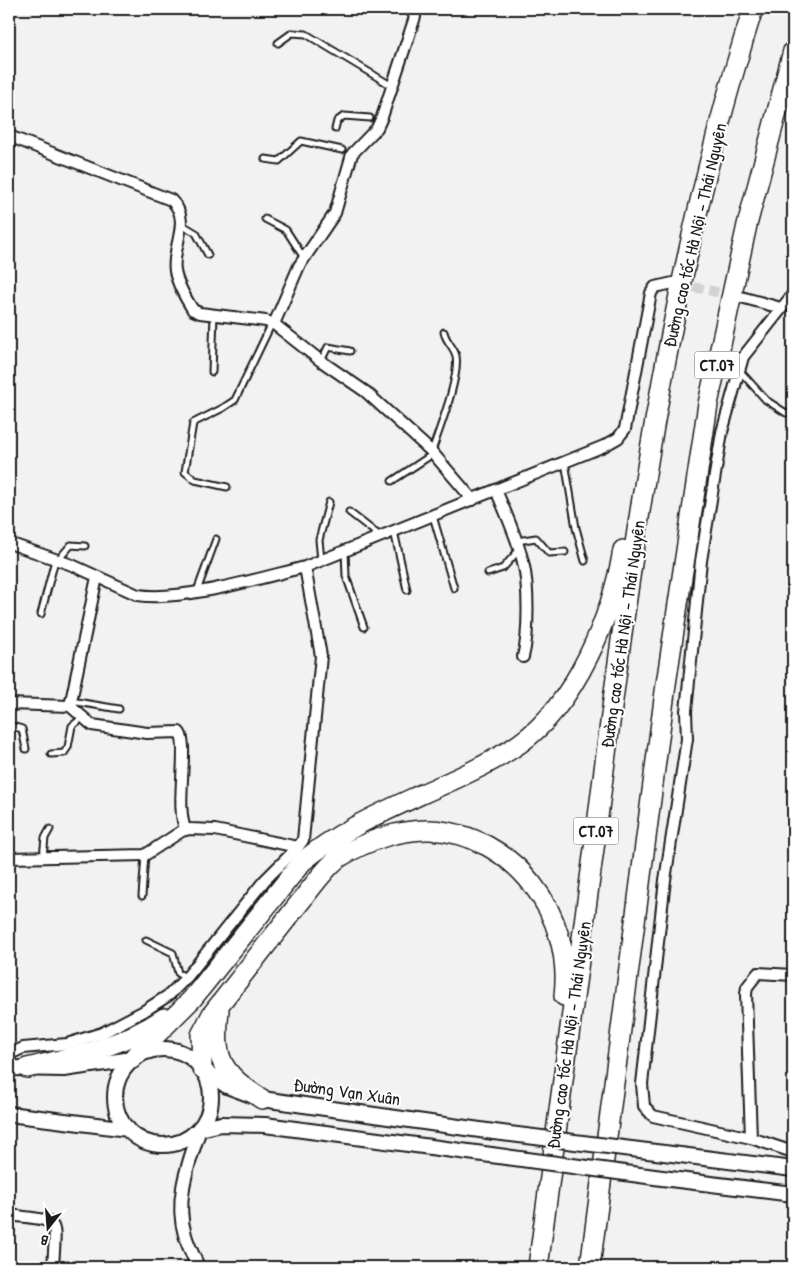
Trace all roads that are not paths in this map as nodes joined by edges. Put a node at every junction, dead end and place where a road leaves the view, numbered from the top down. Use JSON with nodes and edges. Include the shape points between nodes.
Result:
{"nodes":[{"id":1,"x":411,"y":9,"type":"edge"},
{"id":2,"x":753,"y":9,"type":"edge"},
{"id":3,"x":278,"y":44,"type":"dead end"},
{"id":4,"x":793,"y":51,"type":"edge"},
{"id":5,"x":392,"y":87,"type":"junction"},
{"id":6,"x":374,"y":120,"type":"junction"},
{"id":7,"x":334,"y":129,"type":"dead end"},
{"id":8,"x":9,"y":136,"type":"edge"},
{"id":9,"x":347,"y":152,"type":"junction"},
{"id":10,"x":265,"y":159,"type":"dead end"},
{"id":11,"x":265,"y":219,"type":"dead end"},
{"id":12,"x":181,"y":224,"type":"junction"},
{"id":13,"x":208,"y":255,"type":"dead end"},
{"id":14,"x":304,"y":258,"type":"junction"},
{"id":15,"x":673,"y":283,"type":"tunnel mouth"},
{"id":16,"x":793,"y":294,"type":"edge"},
{"id":17,"x":742,"y":297,"type":"tunnel mouth"},
{"id":18,"x":781,"y":308,"type":"junction"},
{"id":19,"x":214,"y":314,"type":"junction"},
{"id":20,"x":273,"y":324,"type":"junction"},
{"id":21,"x":444,"y":332,"type":"dead end"},
{"id":22,"x":350,"y":351,"type":"dead end"},
{"id":23,"x":321,"y":361,"type":"junction"},
{"id":24,"x":739,"y":369,"type":"junction"},
{"id":25,"x":212,"y":372,"type":"dead end"},
{"id":26,"x":658,"y":396,"type":"junction"},
{"id":27,"x":786,"y":413,"type":"dead end"},
{"id":28,"x":433,"y":453,"type":"junction"},
{"id":29,"x":565,"y":462,"type":"junction"},
{"id":30,"x":392,"y":481,"type":"dead end"},
{"id":31,"x":227,"y":487,"type":"dead end"},
{"id":32,"x":496,"y":490,"type":"junction"},
{"id":33,"x":473,"y":500,"type":"junction"},
{"id":34,"x":329,"y":502,"type":"dead end"},
{"id":35,"x":349,"y":512,"type":"dead end"},
{"id":36,"x":433,"y":516,"type":"junction"},
{"id":37,"x":394,"y":531,"type":"junction"},
{"id":38,"x":381,"y":536,"type":"junction"},
{"id":39,"x":216,"y":539,"type":"dead end"},
{"id":40,"x":9,"y":543,"type":"edge"},
{"id":41,"x":518,"y":545,"type":"junction"},
{"id":42,"x":85,"y":546,"type":"dead end"},
{"id":43,"x":345,"y":551,"type":"junction"},
{"id":44,"x":565,"y":552,"type":"dead end"},
{"id":45,"x":56,"y":560,"type":"junction"},
{"id":46,"x":321,"y":560,"type":"junction"},
{"id":47,"x":585,"y":561,"type":"dead end"},
{"id":48,"x":304,"y":567,"type":"junction"},
{"id":49,"x":488,"y":573,"type":"dead end"},
{"id":50,"x":96,"y":577,"type":"junction"},
{"id":51,"x":454,"y":588,"type":"dead end"},
{"id":52,"x":407,"y":590,"type":"dead end"},
{"id":53,"x":197,"y":591,"type":"junction"},
{"id":54,"x":41,"y":614,"type":"dead end"},
{"id":55,"x":364,"y":627,"type":"dead end"},
{"id":56,"x":523,"y":657,"type":"dead end"},
{"id":57,"x":9,"y":704,"type":"edge"},
{"id":58,"x":71,"y":704,"type":"junction"},
{"id":59,"x":119,"y":709,"type":"dead end"},
{"id":60,"x":662,"y":712,"type":"junction"},
{"id":61,"x":82,"y":718,"type":"junction"},
{"id":62,"x":9,"y":725,"type":"edge"},
{"id":63,"x":26,"y":749,"type":"dead end"},
{"id":64,"x":52,"y":754,"type":"dead end"},
{"id":65,"x":50,"y":829,"type":"dead end"},
{"id":66,"x":186,"y":830,"type":"junction"},
{"id":67,"x":298,"y":847,"type":"junction"},
{"id":68,"x":145,"y":855,"type":"junction"},
{"id":69,"x":42,"y":857,"type":"junction"},
{"id":70,"x":9,"y":858,"type":"edge"},
{"id":71,"x":142,"y":896,"type":"dead end"},
{"id":72,"x":146,"y":940,"type":"dead end"},
{"id":73,"x":793,"y":975,"type":"edge"},
{"id":74,"x":187,"y":977,"type":"junction"},
{"id":75,"x":192,"y":999,"type":"junction"},
{"id":76,"x":220,"y":1004,"type":"junction"},
{"id":77,"x":132,"y":1059,"type":"junction"},
{"id":78,"x":9,"y":1060,"type":"edge"},
{"id":79,"x":18,"y":1068,"type":"edge"},
{"id":80,"x":202,"y":1068,"type":"junction"},
{"id":81,"x":262,"y":1099,"type":"junction"},
{"id":82,"x":9,"y":1114,"type":"edge"},
{"id":83,"x":128,"y":1129,"type":"junction"},
{"id":84,"x":200,"y":1129,"type":"junction"},
{"id":85,"x":751,"y":1138,"type":"junction"},
{"id":86,"x":793,"y":1152,"type":"edge"},
{"id":87,"x":793,"y":1169,"type":"edge"},
{"id":88,"x":793,"y":1194,"type":"edge"},
{"id":89,"x":9,"y":1215,"type":"edge"},
{"id":90,"x":52,"y":1267,"type":"edge"},
{"id":91,"x":198,"y":1267,"type":"edge"},
{"id":92,"x":532,"y":1267,"type":"edge"},
{"id":93,"x":538,"y":1267,"type":"edge"},
{"id":94,"x":590,"y":1267,"type":"edge"},
{"id":95,"x":602,"y":1267,"type":"edge"}],
"edges":[{"from":1,"to":5,"type":"street","via":[[415,17]]},
{"from":2,"to":26,"type":"highway","name":"Đường cao tốc Hà Nội - Thái Nguyên","number":"CT.07","via":[[697,212]]},
{"from":3,"to":5,"type":"lane","via":[[292,33],[306,34]]},
{"from":4,"to":60,"type":"highway","number":"CT.07","via":[[746,225],[708,404]]},
{"from":5,"to":6,"type":"street"},
{"from":6,"to":7,"type":"lane","via":[[344,116]]},
{"from":6,"to":9,"type":"street"},
{"from":8,"to":12,"type":"street","via":[[171,200],[180,212]]},
{"from":9,"to":10,"type":"lane","via":[[300,141],[279,161]]},
{"from":9,"to":14,"type":"street","via":[[335,213]]},
{"from":11,"to":14,"type":"lane","via":[[286,230]]},
{"from":12,"to":13,"type":"lane","via":[[196,233]]},
{"from":12,"to":19,"type":"street","via":[[176,274],[193,310]]},
{"from":14,"to":20,"type":"street"},
{"from":15,"to":29,"type":"street","via":[[655,287],[651,293],[623,434],[604,446]]},
{"from":16,"to":18,"type":"street"},
{"from":17,"to":18,"type":"street"},
{"from":18,"to":24,"type":"street","via":[[749,347]]},
{"from":19,"to":20,"type":"street"},
{"from":19,"to":25,"type":"lane"},
{"from":20,"to":23,"type":"street"},
{"from":20,"to":31,"type":"lane","via":[[235,400],[193,424],[185,472],[195,480]]},
{"from":21,"to":28,"type":"lane","via":[[446,342],[454,350],[456,364]]},
{"from":22,"to":23,"type":"lane","via":[[328,348]]},
{"from":23,"to":28,"type":"street","via":[[366,392]]},
{"from":24,"to":27,"type":"lane","via":[[766,400]]},
{"from":24,"to":85,"type":"street","via":[[722,432],[701,560],[686,711],[687,739],[665,880],[642,1084],[644,1106],[653,1116]]},
{"from":26,"to":75,"type":"highway","via":[[635,478],[620,567],[606,615],[564,698],[520,744],[322,845],[302,862]]},
{"from":26,"to":93,"type":"highway","name":"Đường cao tốc Hà Nội - Thái Nguyên","number":"CT.07","via":[[616,675]]},
{"from":28,"to":30,"type":"lane"},
{"from":28,"to":33,"type":"street"},
{"from":29,"to":32,"type":"street"},
{"from":29,"to":47,"type":"lane"},
{"from":32,"to":33,"type":"street"},
{"from":32,"to":41,"type":"street"},
{"from":33,"to":36,"type":"street"},
{"from":34,"to":46,"type":"lane","via":[[319,540]]},
{"from":35,"to":38,"type":"lane"},
{"from":36,"to":37,"type":"street"},
{"from":36,"to":51,"type":"lane"},
{"from":37,"to":38,"type":"street"},
{"from":37,"to":52,"type":"lane"},
{"from":38,"to":43,"type":"street"},
{"from":39,"to":53,"type":"lane"},
{"from":40,"to":45,"type":"street"},
{"from":41,"to":44,"type":"lane","via":[[536,538],[549,553]]},
{"from":41,"to":49,"type":"lane","via":[[503,568]]},
{"from":41,"to":56,"type":"street","via":[[524,564],[528,632]]},
{"from":42,"to":45,"type":"lane","via":[[71,545]]},
{"from":43,"to":46,"type":"street"},
{"from":43,"to":55,"type":"lane","via":[[346,576]]},
{"from":45,"to":50,"type":"street"},
{"from":45,"to":54,"type":"lane"},
{"from":46,"to":48,"type":"street"},
{"from":48,"to":53,"type":"street"},
{"from":48,"to":67,"type":"street","via":[[321,666],[303,840]]},
{"from":50,"to":53,"type":"street","via":[[149,597]]},
{"from":50,"to":58,"type":"street"},
{"from":57,"to":58,"type":"street"},
{"from":58,"to":59,"type":"lane"},
{"from":58,"to":61,"type":"street"},
{"from":60,"to":94,"type":"highway","number":"CT.07"},
{"from":60,"to":95,"type":"highway","via":[[664,787]]},
{"from":61,"to":64,"type":"lane","via":[[72,726],[64,753]]},
{"from":61,"to":66,"type":"street","via":[[92,725],[107,728],[148,733],[172,731],[183,736],[182,811]]},
{"from":62,"to":63,"type":"lane","via":[[22,730]]},
{"from":65,"to":69,"type":"lane"},
{"from":66,"to":67,"type":"street","via":[[215,830]]},
{"from":66,"to":68,"type":"street"},
{"from":67,"to":74,"type":"street","via":[[264,881]]},
{"from":68,"to":69,"type":"street"},
{"from":68,"to":71,"type":"lane"},
{"from":69,"to":70,"type":"street"},
{"from":72,"to":74,"type":"lane","via":[[173,953],[178,973]]},
{"from":73,"to":85,"type":"street","via":[[758,974],[747,987]]},
{"from":74,"to":78,"type":"street","via":[[169,995],[144,1012],[102,1033],[67,1044],[24,1048],[10,1054]]},
{"from":75,"to":77,"type":"highway"},
{"from":75,"to":79,"type":"highway","via":[[153,1025],[118,1042],[82,1055]]},
{"from":76,"to":80,"type":"highway","via":[[201,1035]]},
{"from":76,"to":81,"type":"highway","via":[[218,1048],[225,1068],[236,1083]]},
{"from":76,"to":92,"type":"highway","via":[[319,878],[339,858],[363,845],[392,835],[430,830],[479,842],[516,865],[533,884],[551,913],[564,956],[566,983],[539,1173]]},
{"from":77,"to":79,"type":"main road","via":[[64,1069]]},
{"from":77,"to":80,"type":"main road","via":[[146,1051],[161,1048],[191,1057]]},
{"from":77,"to":83,"type":"main road","via":[[116,1085],[115,1101],[118,1116]]},
{"from":80,"to":81,"type":"main road","name":"Đường Vạn Xuân","via":[[227,1086]]},
{"from":80,"to":84,"type":"main road","via":[[210,1083],[212,1099]]},
{"from":81,"to":87,"type":"main road","name":"Đường Vạn Xuân","bridge":true},
{"from":82,"to":83,"type":"main road"},
{"from":83,"to":84,"type":"main road","via":[[155,1145],[179,1142]]},
{"from":84,"to":88,"type":"main road","bridge":true,"via":[[221,1124],[265,1125]]},
{"from":84,"to":91,"type":"street","via":[[184,1176],[181,1204],[184,1234]]},
{"from":85,"to":86,"type":"street"},
{"from":89,"to":90,"type":"street","via":[[48,1221],[54,1226]]}]}
